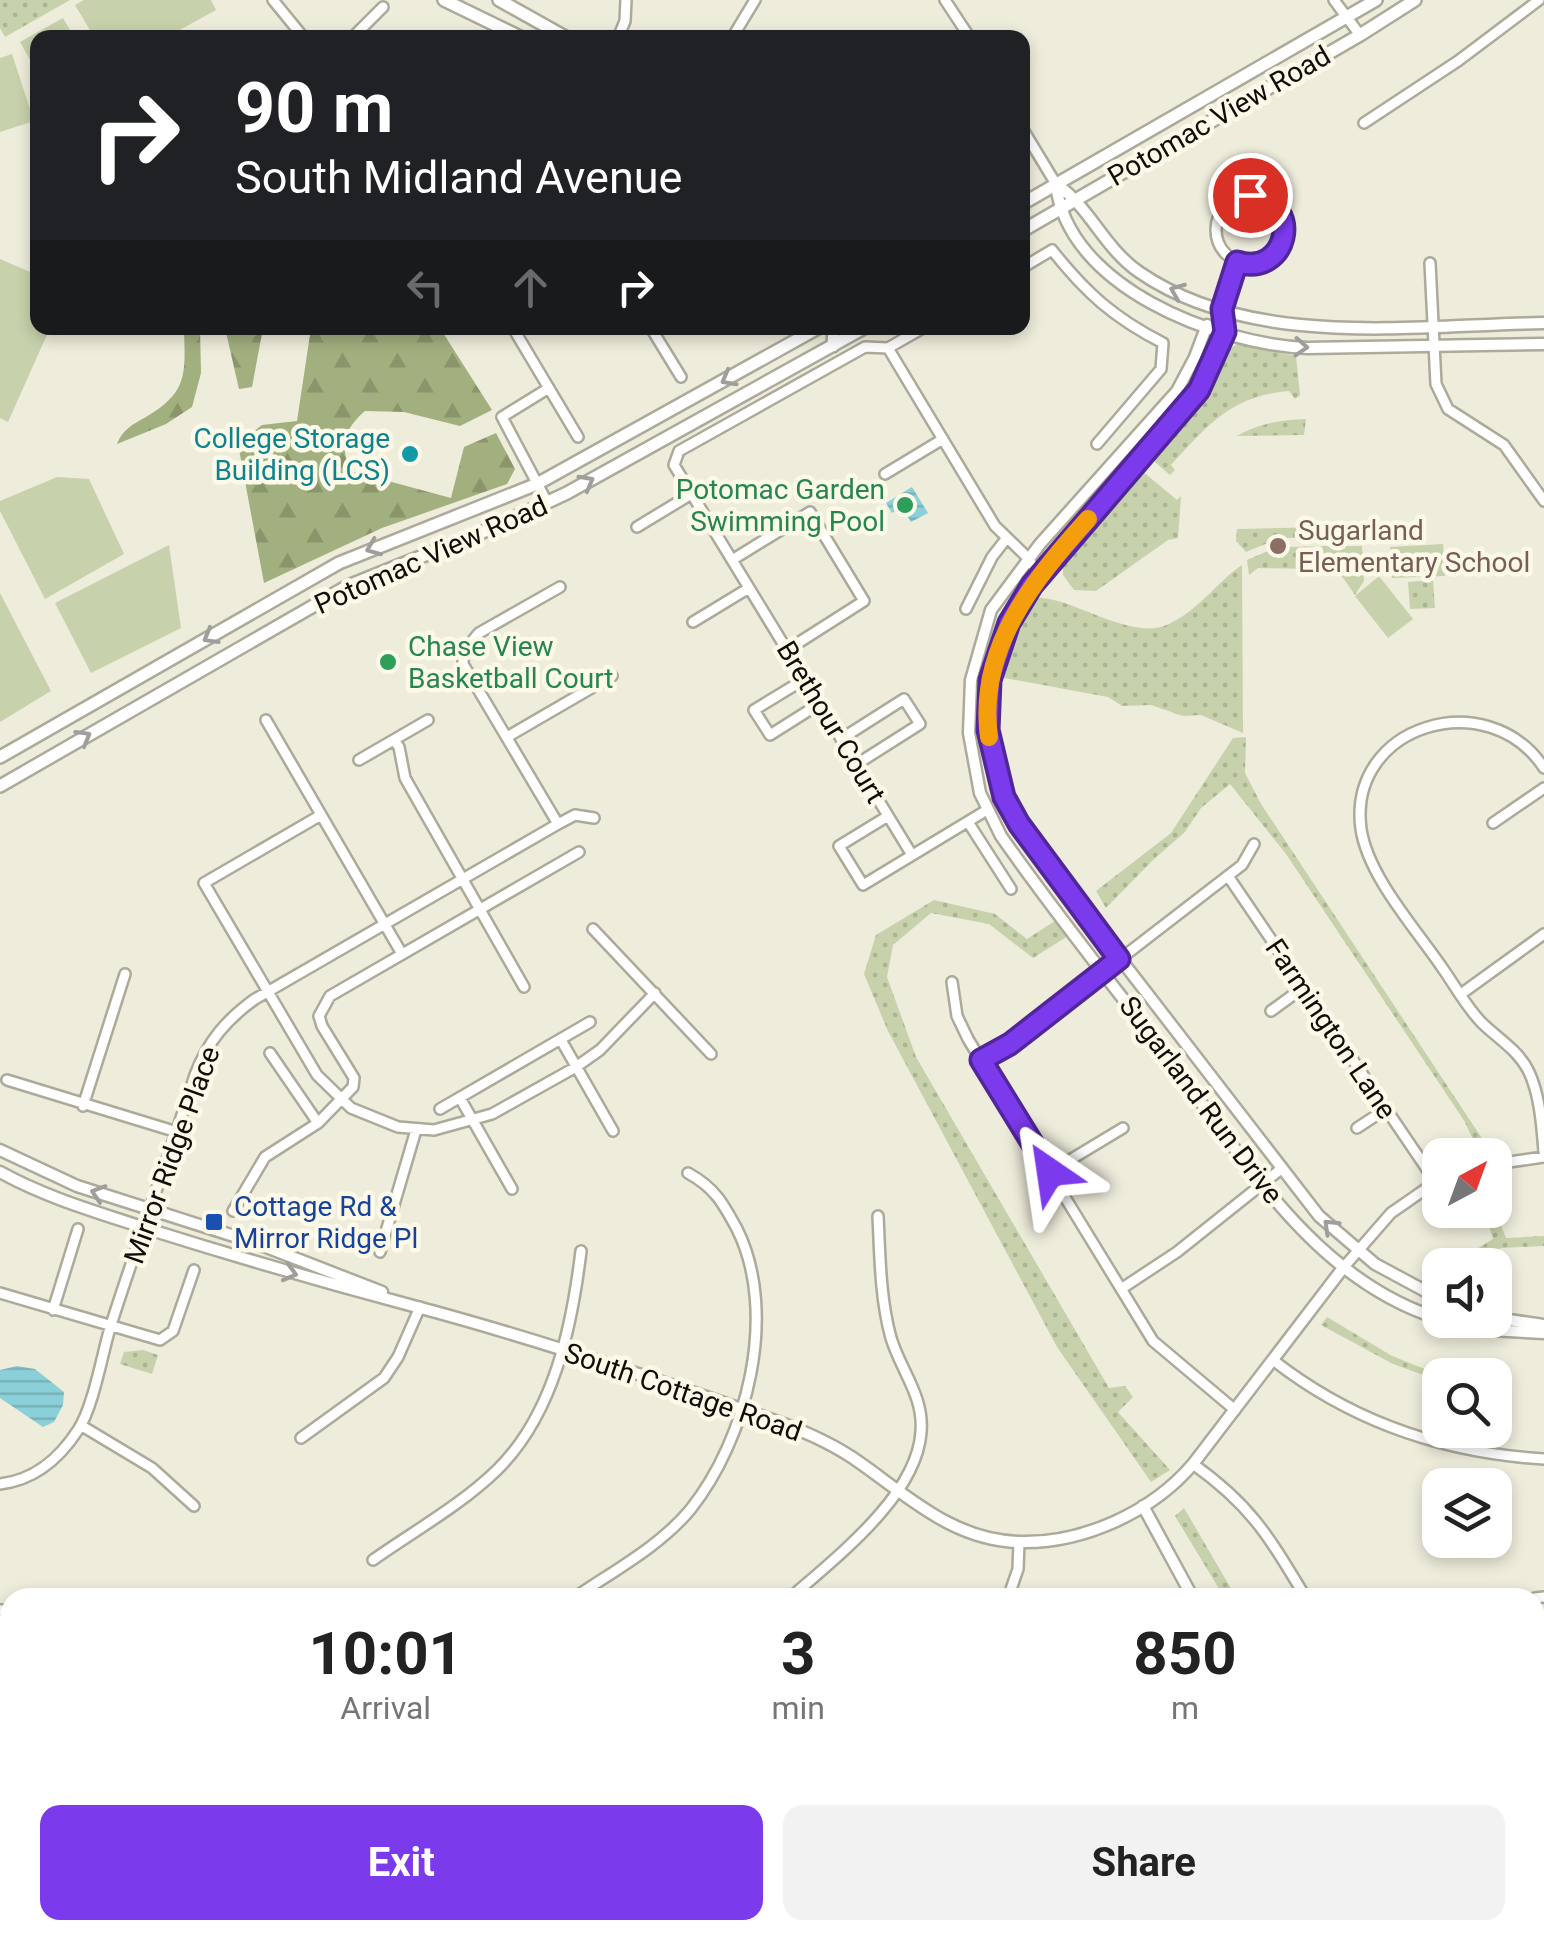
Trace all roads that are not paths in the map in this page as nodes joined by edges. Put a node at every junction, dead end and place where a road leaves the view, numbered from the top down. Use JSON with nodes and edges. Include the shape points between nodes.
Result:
{"nodes":[{"id":1,"x":273,"y":0,"type":"edge"},
{"id":2,"x":444,"y":0,"type":"edge"},
{"id":3,"x":499,"y":0,"type":"edge"},
{"id":4,"x":626,"y":0,"type":"edge"},
{"id":5,"x":754,"y":0,"type":"edge"},
{"id":6,"x":945,"y":0,"type":"edge"},
{"id":7,"x":1334,"y":0,"type":"edge"},
{"id":8,"x":1376,"y":0,"type":"edge"},
{"id":9,"x":1415,"y":0,"type":"edge"},
{"id":10,"x":1539,"y":0,"type":"edge"},
{"id":11,"x":382,"y":7,"type":"dead end"},
{"id":12,"x":1348,"y":18,"type":"junction"},
{"id":13,"x":297,"y":30,"type":"edge"},
{"id":14,"x":360,"y":30,"type":"edge"},
{"id":15,"x":506,"y":30,"type":"edge"},
{"id":16,"x":553,"y":30,"type":"edge"},
{"id":17,"x":621,"y":30,"type":"edge"},
{"id":18,"x":737,"y":30,"type":"edge"},
{"id":19,"x":965,"y":30,"type":"edge"},
{"id":20,"x":1360,"y":35,"type":"junction"},
{"id":21,"x":1364,"y":123,"type":"dead end"},
{"id":22,"x":1030,"y":141,"type":"edge"},
{"id":23,"x":1056,"y":184,"type":"junction"},
{"id":24,"x":1077,"y":198,"type":"junction"},
{"id":25,"x":1030,"y":199,"type":"edge"},
{"id":26,"x":1058,"y":208,"type":"junction"},
{"id":27,"x":1030,"y":226,"type":"edge"},
{"id":28,"x":1237,"y":262,"type":"junction"},
{"id":29,"x":1030,"y":263,"type":"edge"},
{"id":30,"x":1430,"y":263,"type":"dead end"},
{"id":31,"x":1222,"y":309,"type":"junction"},
{"id":32,"x":1544,"y":322,"type":"edge"},
{"id":33,"x":1207,"y":325,"type":"junction"},
{"id":34,"x":1432,"y":325,"type":"junction"},
{"id":35,"x":1225,"y":332,"type":"junction"},
{"id":36,"x":517,"y":335,"type":"edge"},
{"id":37,"x":655,"y":335,"type":"edge"},
{"id":38,"x":802,"y":335,"type":"edge"},
{"id":39,"x":821,"y":335,"type":"edge"},
{"id":40,"x":834,"y":335,"type":"edge"},
{"id":41,"x":852,"y":335,"type":"edge"},
{"id":42,"x":910,"y":335,"type":"edge"},
{"id":43,"x":1544,"y":344,"type":"edge"},
{"id":44,"x":833,"y":346,"type":"junction"},
{"id":45,"x":1434,"y":346,"type":"junction"},
{"id":46,"x":888,"y":348,"type":"junction"},
{"id":47,"x":681,"y":377,"type":"dead end"},
{"id":48,"x":549,"y":388,"type":"junction"},
{"id":49,"x":578,"y":437,"type":"dead end"},
{"id":50,"x":943,"y":438,"type":"junction"},
{"id":51,"x":1097,"y":444,"type":"dead end"},
{"id":52,"x":885,"y":474,"type":"dead end"},
{"id":53,"x":536,"y":484,"type":"junction"},
{"id":54,"x":692,"y":493,"type":"junction"},
{"id":55,"x":1544,"y":501,"type":"edge"},
{"id":56,"x":547,"y":502,"type":"junction"},
{"id":57,"x":637,"y":526,"type":"dead end"},
{"id":58,"x":1006,"y":539,"type":"junction"},
{"id":59,"x":1028,"y":558,"type":"junction"},
{"id":60,"x":732,"y":560,"type":"junction"},
{"id":61,"x":1040,"y":576,"type":"junction"},
{"id":62,"x":560,"y":587,"type":"dead end"},
{"id":63,"x":749,"y":588,"type":"junction"},
{"id":64,"x":966,"y":609,"type":"dead end"},
{"id":65,"x":693,"y":622,"type":"dead end"},
{"id":66,"x":787,"y":650,"type":"junction"},
{"id":67,"x":612,"y":676,"type":"dead end"},
{"id":68,"x":804,"y":679,"type":"junction"},
{"id":69,"x":819,"y":704,"type":"junction"},
{"id":70,"x":266,"y":720,"type":"dead end"},
{"id":71,"x":428,"y":720,"type":"dead end"},
{"id":72,"x":507,"y":737,"type":"junction"},
{"id":73,"x":841,"y":739,"type":"junction"},
{"id":74,"x":394,"y":740,"type":"junction"},
{"id":75,"x":0,"y":757,"type":"edge"},
{"id":76,"x":359,"y":760,"type":"dead end"},
{"id":77,"x":857,"y":764,"type":"junction"},
{"id":78,"x":1544,"y":768,"type":"edge"},
{"id":79,"x":0,"y":786,"type":"edge"},
{"id":80,"x":1544,"y":788,"type":"edge"},
{"id":81,"x":986,"y":810,"type":"junction"},
{"id":82,"x":320,"y":814,"type":"junction"},
{"id":83,"x":888,"y":816,"type":"junction"},
{"id":84,"x":594,"y":818,"type":"dead end"},
{"id":85,"x":968,"y":822,"type":"junction"},
{"id":86,"x":1492,"y":823,"type":"dead end"},
{"id":87,"x":558,"y":824,"type":"junction"},
{"id":88,"x":1254,"y":844,"type":"dead end"},
{"id":89,"x":579,"y":852,"type":"dead end"},
{"id":90,"x":912,"y":855,"type":"junction"},
{"id":91,"x":1228,"y":876,"type":"junction"},
{"id":92,"x":461,"y":880,"type":"junction"},
{"id":93,"x":1011,"y":889,"type":"dead end"},
{"id":94,"x":479,"y":910,"type":"junction"},
{"id":95,"x":384,"y":924,"type":"junction"},
{"id":96,"x":593,"y":929,"type":"dead end"},
{"id":97,"x":1544,"y":934,"type":"edge"},
{"id":98,"x":402,"y":954,"type":"junction"},
{"id":99,"x":1119,"y":959,"type":"junction"},
{"id":100,"x":1103,"y":972,"type":"junction"},
{"id":101,"x":126,"y":974,"type":"dead end"},
{"id":102,"x":952,"y":982,"type":"dead end"},
{"id":103,"x":1304,"y":987,"type":"junction"},
{"id":104,"x":524,"y":988,"type":"dead end"},
{"id":105,"x":267,"y":992,"type":"junction"},
{"id":106,"x":655,"y":993,"type":"junction"},
{"id":107,"x":1461,"y":994,"type":"junction"},
{"id":108,"x":1271,"y":1011,"type":"dead end"},
{"id":109,"x":590,"y":1022,"type":"dead end"},
{"id":110,"x":561,"y":1040,"type":"junction"},
{"id":111,"x":270,"y":1053,"type":"dead end"},
{"id":112,"x":711,"y":1054,"type":"dead end"},
{"id":113,"x":981,"y":1060,"type":"junction"},
{"id":114,"x":576,"y":1067,"type":"junction"},
{"id":115,"x":6,"y":1080,"type":"dead end"},
{"id":116,"x":460,"y":1098,"type":"junction"},
{"id":117,"x":341,"y":1101,"type":"junction"},
{"id":118,"x":84,"y":1106,"type":"junction"},
{"id":119,"x":440,"y":1109,"type":"dead end"},
{"id":120,"x":1386,"y":1109,"type":"junction"},
{"id":121,"x":473,"y":1121,"type":"junction"},
{"id":122,"x":318,"y":1123,"type":"junction"},
{"id":123,"x":1123,"y":1128,"type":"dead end"},
{"id":124,"x":1358,"y":1128,"type":"dead end"},
{"id":125,"x":416,"y":1130,"type":"junction"},
{"id":126,"x":613,"y":1131,"type":"dead end"},
{"id":127,"x":177,"y":1132,"type":"junction"},
{"id":128,"x":0,"y":1150,"type":"edge"},
{"id":129,"x":1544,"y":1155,"type":"edge"},
{"id":130,"x":1422,"y":1158,"type":"edge"},
{"id":131,"x":1512,"y":1161,"type":"edge"},
{"id":132,"x":1281,"y":1169,"type":"junction"},
{"id":133,"x":0,"y":1172,"type":"edge"},
{"id":134,"x":1050,"y":1172,"type":"junction"},
{"id":135,"x":688,"y":1173,"type":"dead end"},
{"id":136,"x":1262,"y":1184,"type":"junction"},
{"id":137,"x":512,"y":1189,"type":"dead end"},
{"id":138,"x":1422,"y":1191,"type":"edge"},
{"id":139,"x":150,"y":1210,"type":"junction"},
{"id":140,"x":234,"y":1211,"type":"dead end"},
{"id":141,"x":878,"y":1216,"type":"dead end"},
{"id":142,"x":144,"y":1228,"type":"junction"},
{"id":143,"x":78,"y":1230,"type":"dead end"},
{"id":144,"x":581,"y":1251,"type":"dead end"},
{"id":145,"x":1358,"y":1251,"type":"junction"},
{"id":146,"x":380,"y":1252,"type":"dead end"},
{"id":147,"x":1344,"y":1268,"type":"junction"},
{"id":148,"x":194,"y":1270,"type":"dead end"},
{"id":149,"x":1120,"y":1289,"type":"junction"},
{"id":150,"x":1422,"y":1290,"type":"edge"},
{"id":151,"x":0,"y":1293,"type":"edge"},
{"id":152,"x":420,"y":1308,"type":"junction"},
{"id":153,"x":53,"y":1310,"type":"junction"},
{"id":154,"x":1422,"y":1312,"type":"edge"},
{"id":155,"x":1512,"y":1320,"type":"edge"},
{"id":156,"x":1544,"y":1325,"type":"edge"},
{"id":157,"x":110,"y":1327,"type":"junction"},
{"id":158,"x":1512,"y":1331,"type":"edge"},
{"id":159,"x":1544,"y":1333,"type":"edge"},
{"id":160,"x":563,"y":1351,"type":"junction"},
{"id":161,"x":1273,"y":1360,"type":"junction"},
{"id":162,"x":740,"y":1408,"type":"junction"},
{"id":163,"x":1235,"y":1410,"type":"junction"},
{"id":164,"x":82,"y":1426,"type":"junction"},
{"id":165,"x":300,"y":1438,"type":"dead end"},
{"id":166,"x":1544,"y":1459,"type":"edge"},
{"id":167,"x":1193,"y":1464,"type":"junction"},
{"id":168,"x":0,"y":1484,"type":"edge"},
{"id":169,"x":897,"y":1492,"type":"junction"},
{"id":170,"x":194,"y":1506,"type":"dead end"},
{"id":171,"x":1143,"y":1506,"type":"junction"},
{"id":172,"x":1019,"y":1542,"type":"junction"},
{"id":173,"x":373,"y":1560,"type":"dead end"},
{"id":174,"x":588,"y":1588,"type":"edge"},
{"id":175,"x":801,"y":1588,"type":"edge"},
{"id":176,"x":1011,"y":1588,"type":"edge"},
{"id":177,"x":1187,"y":1588,"type":"edge"},
{"id":178,"x":1300,"y":1588,"type":"edge"}],
"edges":[{"from":1,"to":13,"type":"street"},
{"from":2,"to":15,"type":"main road"},
{"from":3,"to":16,"type":"main road"},
{"from":4,"to":17,"type":"street"},
{"from":5,"to":18,"type":"street"},
{"from":6,"to":19,"type":"street"},
{"from":7,"to":12,"type":"street"},
{"from":8,"to":12,"type":"main road","name":"Potomac View Road"},
{"from":9,"to":20,"type":"main road","name":"Potomac View Road"},
{"from":10,"to":21,"type":"street"},
{"from":11,"to":14,"type":"street"},
{"from":12,"to":20,"type":"street"},
{"from":12,"to":23,"type":"main road","name":"Potomac View Road"},
{"from":20,"to":24,"type":"main road","name":"Potomac View Road"},
{"from":22,"to":23,"type":"street"},
{"from":23,"to":24,"type":"street"},
{"from":23,"to":25,"type":"main road","name":"Potomac View Road"},
{"from":23,"to":26,"type":"street"},
{"from":24,"to":26,"type":"main road","name":"Potomac View Road"},
{"from":31,"to":24,"type":"street","one_way":true,"via":[[1130,265]]},
{"from":26,"to":27,"type":"main road","name":"Potomac View Road"},
{"from":26,"to":33,"type":"street","via":[[1120,284]]},
{"from":28,"to":28,"type":"street","via":[[1259,264],[1282,243],[1280,213],[1258,196],[1232,200],[1216,222],[1221,249]]},
{"from":28,"to":31,"type":"street"},
{"from":29,"to":51,"type":"street","via":[[1052,250],[1114,315],[1163,344],[1161,369]]},
{"from":30,"to":34,"type":"street"},
{"from":31,"to":33,"type":"street"},
{"from":31,"to":34,"type":"street","via":[[1298,326]]},
{"from":31,"to":35,"type":"street"},
{"from":32,"to":34,"type":"street"},
{"from":33,"to":35,"type":"street"},
{"from":33,"to":59,"type":"street","name":"Sugarland Run Drive","via":[[1177,391]]},
{"from":34,"to":45,"type":"street"},
{"from":35,"to":45,"type":"street","one_way":true,"via":[[1292,348]]},
{"from":35,"to":61,"type":"street","name":"Sugarland Run Drive","via":[[1192,401]]},
{"from":36,"to":48,"type":"street"},
{"from":37,"to":47,"type":"street"},
{"from":38,"to":53,"type":"main road","name":"Potomac View Road","one_way":true},
{"from":39,"to":44,"type":"main road"},
{"from":40,"to":44,"type":"main road"},
{"from":41,"to":44,"type":"main road","name":"Potomac View Road"},
{"from":42,"to":46,"type":"street","name":"Brethour Court"},
{"from":43,"to":45,"type":"street"},
{"from":56,"to":44,"type":"main road","name":"Potomac View Road","one_way":true},
{"from":45,"to":55,"type":"street","via":[[1436,384],[1448,409],[1504,444]]},
{"from":46,"to":50,"type":"street"},
{"from":46,"to":54,"type":"street","name":"Brethour Court","via":[[866,347],[679,450],[674,464]]},
{"from":48,"to":49,"type":"street"},
{"from":48,"to":53,"type":"street","via":[[502,417]]},
{"from":50,"to":52,"type":"street"},
{"from":50,"to":58,"type":"street"},
{"from":53,"to":56,"type":"street"},
{"from":53,"to":75,"type":"main road","name":"Potomac View Road","one_way":true,"via":[[339,563]]},
{"from":54,"to":57,"type":"street"},
{"from":54,"to":60,"type":"street","name":"Brethour Court"},
{"from":79,"to":56,"type":"main road","name":"Potomac View Road","one_way":true,"via":[[348,586]]},
{"from":58,"to":59,"type":"street"},
{"from":58,"to":64,"type":"street"},
{"from":59,"to":61,"type":"street"},
{"from":59,"to":81,"type":"street","name":"Sugarland Run Drive","via":[[991,610],[972,680],[969,734]]},
{"from":60,"to":63,"type":"street","name":"Brethour Court"},
{"from":60,"to":66,"type":"street","via":[[810,512],[864,601]]},
{"from":61,"to":99,"type":"street","name":"Sugarland Run Drive","via":[[1009,623],[993,665],[991,750],[1019,824]]},
{"from":62,"to":72,"type":"street","via":[[479,632],[463,652],[463,664]]},
{"from":63,"to":65,"type":"street"},
{"from":63,"to":66,"type":"street","name":"Brethour Court"},
{"from":66,"to":68,"type":"street","name":"Brethour Court"},
{"from":67,"to":72,"type":"street"},
{"from":68,"to":69,"type":"street","name":"Brethour Court"},
{"from":68,"to":69,"type":"street","via":[[754,710],[770,735]]},
{"from":69,"to":73,"type":"street","name":"Brethour Court"},
{"from":70,"to":82,"type":"street"},
{"from":71,"to":74,"type":"street"},
{"from":72,"to":87,"type":"street"},
{"from":73,"to":77,"type":"street","name":"Brethour Court"},
{"from":73,"to":77,"type":"street","via":[[904,699],[920,724]]},
{"from":74,"to":76,"type":"street"},
{"from":74,"to":92,"type":"street","via":[[405,778]]},
{"from":77,"to":83,"type":"street","name":"Brethour Court"},
{"from":78,"to":107,"type":"street","via":[[1506,733],[1448,722],[1400,741],[1367,784],[1361,822],[1371,862]]},
{"from":80,"to":86,"type":"street"},
{"from":81,"to":85,"type":"street"},
{"from":81,"to":100,"type":"street","name":"Sugarland Run Drive"},
{"from":82,"to":95,"type":"street"},
{"from":82,"to":105,"type":"street","via":[[204,883]]},
{"from":83,"to":90,"type":"street","name":"Brethour Court"},
{"from":83,"to":90,"type":"street","via":[[839,846],[863,885]]},
{"from":84,"to":87,"type":"street","name":"Mirror Ridge Place","via":[[575,815]]},
{"from":85,"to":90,"type":"street"},
{"from":85,"to":93,"type":"street"},
{"from":87,"to":92,"type":"street","name":"Mirror Ridge Place"},
{"from":88,"to":91,"type":"street"},
{"from":89,"to":94,"type":"street"},
{"from":91,"to":99,"type":"street"},
{"from":91,"to":103,"type":"street","name":"Farmington Lane"},
{"from":92,"to":94,"type":"street"},
{"from":92,"to":95,"type":"street","name":"Mirror Ridge Place"},
{"from":94,"to":98,"type":"street"},
{"from":94,"to":104,"type":"street"},
{"from":95,"to":98,"type":"street"},
{"from":95,"to":105,"type":"street","name":"Mirror Ridge Place"},
{"from":96,"to":106,"type":"street"},
{"from":97,"to":107,"type":"street"},
{"from":98,"to":117,"type":"street","via":[[323,1004],[322,1026],[354,1078]]},
{"from":99,"to":100,"type":"street"},
{"from":99,"to":132,"type":"street","name":"Sugarland Run Drive"},
{"from":100,"to":113,"type":"street"},
{"from":100,"to":136,"type":"street","name":"Sugarland Run Drive"},
{"from":101,"to":118,"type":"street"},
{"from":102,"to":113,"type":"street","via":[[957,1016]]},
{"from":103,"to":108,"type":"street"},
{"from":103,"to":120,"type":"street","name":"Farmington Lane"},
{"from":105,"to":117,"type":"street","via":[[305,1059]]},
{"from":105,"to":127,"type":"street","name":"Mirror Ridge Place","via":[[232,1016],[210,1043]]},
{"from":106,"to":112,"type":"street"},
{"from":106,"to":114,"type":"street"},
{"from":107,"to":129,"type":"street","via":[[1529,1073]]},
{"from":109,"to":110,"type":"street"},
{"from":110,"to":114,"type":"street"},
{"from":110,"to":116,"type":"street"},
{"from":111,"to":122,"type":"street"},
{"from":113,"to":134,"type":"street"},
{"from":114,"to":121,"type":"street"},
{"from":114,"to":126,"type":"street"},
{"from":115,"to":118,"type":"street"},
{"from":116,"to":119,"type":"street"},
{"from":116,"to":121,"type":"street"},
{"from":117,"to":122,"type":"street"},
{"from":117,"to":125,"type":"street","via":[[362,1115]]},
{"from":118,"to":127,"type":"street"},
{"from":120,"to":124,"type":"street"},
{"from":120,"to":130,"type":"street","name":"Farmington Lane"},
{"from":121,"to":125,"type":"street"},
{"from":121,"to":137,"type":"street"},
{"from":122,"to":140,"type":"street","via":[[264,1157]]},
{"from":123,"to":134,"type":"street"},
{"from":125,"to":146,"type":"street"},
{"from":127,"to":139,"type":"street","name":"Mirror Ridge Place"},
{"from":139,"to":128,"type":"street","name":"South Cottage Road","one_way":true},
{"from":129,"to":131,"type":"street"},
{"from":132,"to":136,"type":"street"},
{"from":145,"to":132,"type":"street","name":"Sugarland Run Drive","one_way":true},
{"from":133,"to":142,"type":"street","name":"South Cottage Road"},
{"from":134,"to":149,"type":"street"},
{"from":135,"to":162,"type":"street","via":[[711,1186],[744,1244],[753,1276],[757,1336]]},
{"from":136,"to":147,"type":"street","name":"Sugarland Run Drive"},
{"from":136,"to":149,"type":"street"},
{"from":138,"to":145,"type":"street","via":[[1391,1213]]},
{"from":139,"to":142,"type":"street","name":"Mirror Ridge Place"},
{"from":139,"to":152,"type":"street","name":"South Cottage Road","via":[[315,1264]]},
{"from":141,"to":169,"type":"street","via":[[888,1324],[921,1418],[916,1455]]},
{"from":142,"to":152,"type":"street","name":"South Cottage Road","one_way":true},
{"from":142,"to":157,"type":"street","name":"Mirror Ridge Place"},
{"from":143,"to":153,"type":"street"},
{"from":144,"to":160,"type":"street"},
{"from":145,"to":147,"type":"street"},
{"from":145,"to":150,"type":"street","name":"Sugarland Run Drive"},
{"from":147,"to":154,"type":"street","name":"Sugarland Run Drive"},
{"from":147,"to":161,"type":"street","name":"South Cottage Road"},
{"from":148,"to":157,"type":"street","via":[[168,1336],[151,1340]]},
{"from":149,"to":163,"type":"street","via":[[1163,1353]]},
{"from":151,"to":153,"type":"street"},
{"from":152,"to":160,"type":"street","name":"South Cottage Road"},
{"from":152,"to":165,"type":"street","via":[[384,1378]]},
{"from":153,"to":157,"type":"street"},
{"from":155,"to":156,"type":"street"},
{"from":157,"to":164,"type":"street","name":"Mirror Ridge Place"},
{"from":158,"to":159,"type":"street","name":"Sugarland Run Drive"},
{"from":160,"to":162,"type":"street","name":"South Cottage Road"},
{"from":160,"to":173,"type":"street","via":[[527,1430],[504,1462]]},
{"from":161,"to":163,"type":"street","name":"South Cottage Road"},
{"from":161,"to":166,"type":"street","via":[[1326,1397],[1409,1434],[1474,1452]]},
{"from":162,"to":169,"type":"street","name":"South Cottage Road","via":[[832,1446]]},
{"from":162,"to":174,"type":"street","via":[[690,1510]]},
{"from":163,"to":167,"type":"street","name":"South Cottage Road"},
{"from":164,"to":168,"type":"street","name":"Mirror Ridge Place","via":[[44,1468]]},
{"from":164,"to":170,"type":"street","via":[[161,1474]]},
{"from":167,"to":171,"type":"street","name":"South Cottage Road"},
{"from":167,"to":178,"type":"street","via":[[1253,1515]]},
{"from":169,"to":172,"type":"street","name":"South Cottage Road","via":[[956,1528]]},
{"from":169,"to":175,"type":"street"},
{"from":171,"to":172,"type":"street","name":"South Cottage Road","via":[[1084,1533]]},
{"from":171,"to":177,"type":"street"},
{"from":172,"to":176,"type":"street"}]}
